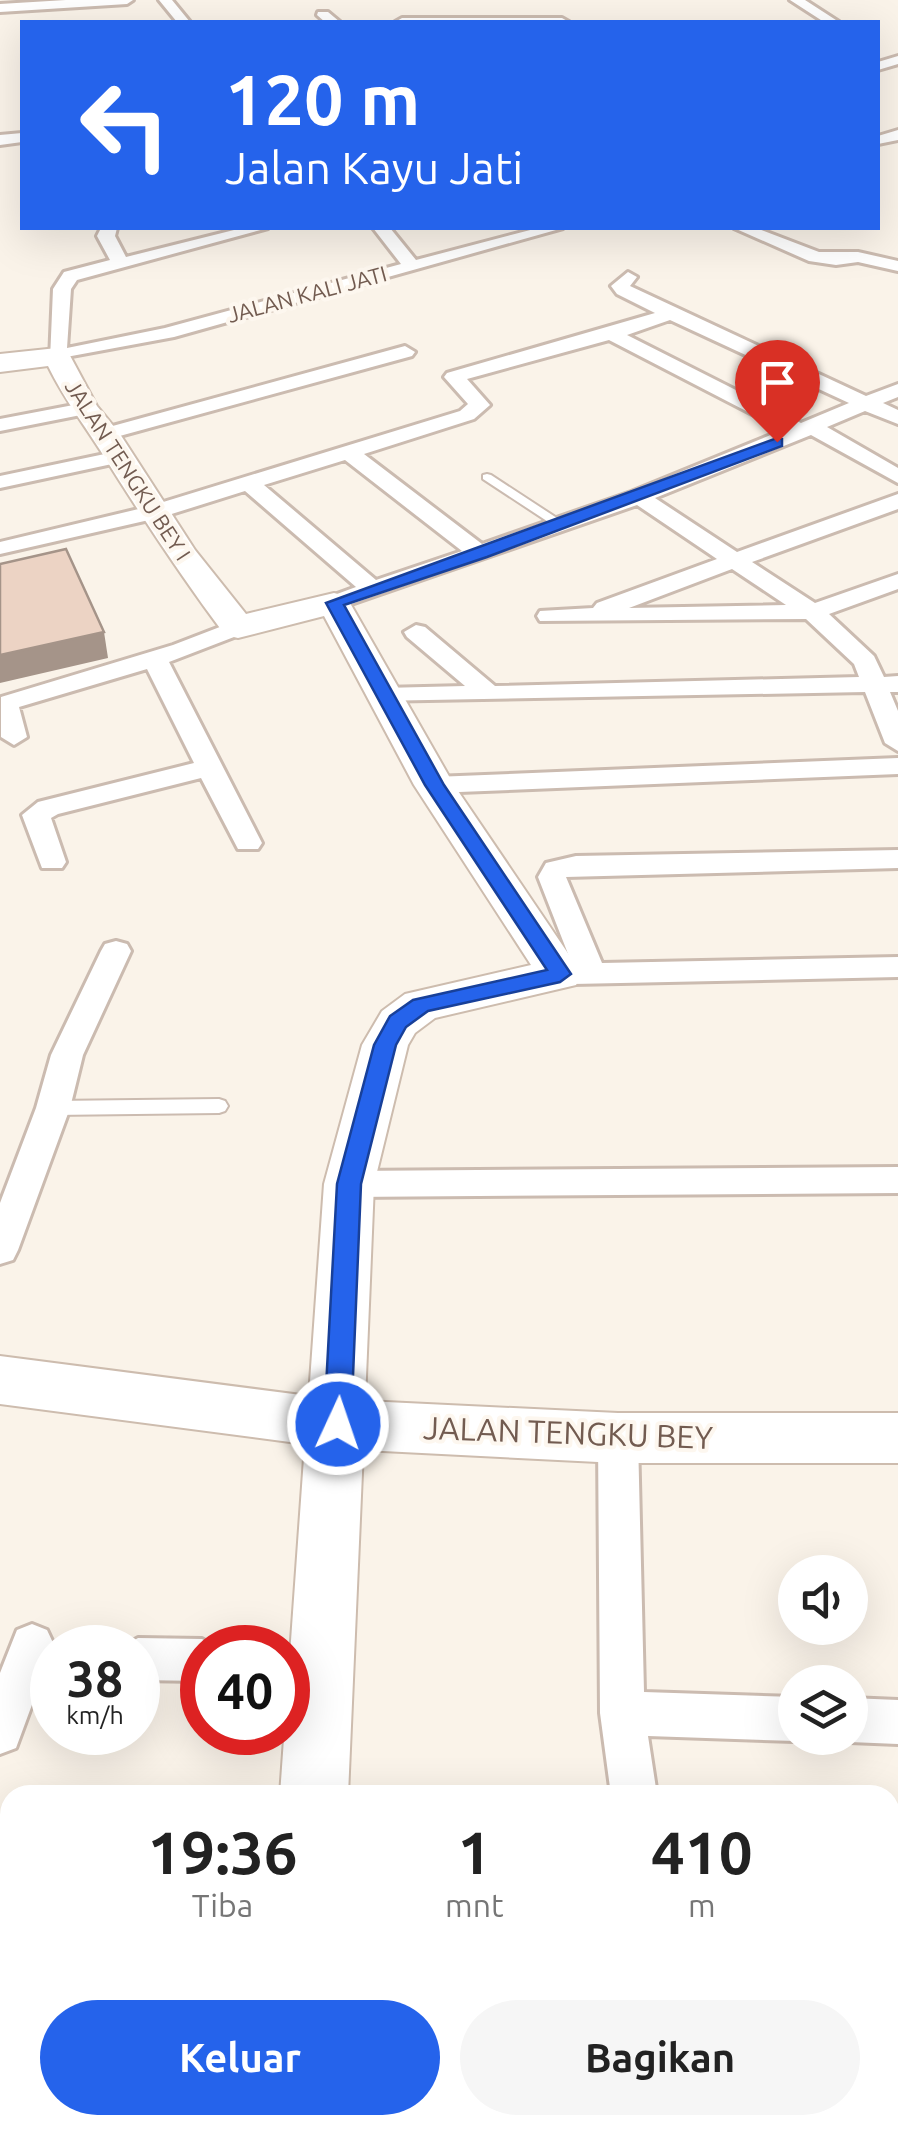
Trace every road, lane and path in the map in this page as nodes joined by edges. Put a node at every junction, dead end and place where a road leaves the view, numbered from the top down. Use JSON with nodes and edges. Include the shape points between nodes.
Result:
{"nodes":[{"id":1,"x":127,"y":0,"type":"edge"},
{"id":2,"x":164,"y":0,"type":"edge"},
{"id":3,"x":796,"y":0,"type":"edge"},
{"id":4,"x":50,"y":4,"type":"junction"},
{"id":5,"x":534,"y":7,"type":"dead end"},
{"id":6,"x":0,"y":8,"type":"edge"},
{"id":7,"x":50,"y":20,"type":"edge"},
{"id":8,"x":182,"y":20,"type":"edge"},
{"id":9,"x":559,"y":20,"type":"edge"},
{"id":10,"x":829,"y":20,"type":"edge"},
{"id":11,"x":108,"y":230,"type":"edge"},
{"id":12,"x":252,"y":230,"type":"edge"},
{"id":13,"x":383,"y":230,"type":"edge"},
{"id":14,"x":547,"y":230,"type":"edge"},
{"id":15,"x":747,"y":230,"type":"edge"},
{"id":16,"x":898,"y":244,"type":"edge"},
{"id":17,"x":858,"y":257,"type":"junction"},
{"id":18,"x":120,"y":262,"type":"junction"},
{"id":19,"x":412,"y":266,"type":"junction"},
{"id":20,"x":898,"y":266,"type":"edge"},
{"id":21,"x":628,"y":277,"type":"dead end"},
{"id":22,"x":670,"y":314,"type":"junction"},
{"id":23,"x":611,"y":334,"type":"junction"},
{"id":24,"x":405,"y":352,"type":"dead end"},
{"id":25,"x":57,"y":356,"type":"junction"},
{"id":26,"x":0,"y":364,"type":"edge"},
{"id":27,"x":898,"y":390,"type":"edge"},
{"id":28,"x":868,"y":402,"type":"junction"},
{"id":29,"x":898,"y":418,"type":"edge"},
{"id":30,"x":0,"y":425,"type":"edge"},
{"id":31,"x":808,"y":430,"type":"junction"},
{"id":32,"x":103,"y":433,"type":"junction"},
{"id":33,"x":347,"y":451,"type":"junction"},
{"id":34,"x":898,"y":477,"type":"edge"},
{"id":35,"x":487,"y":478,"type":"dead end"},
{"id":36,"x":247,"y":481,"type":"junction"},
{"id":37,"x":0,"y":482,"type":"edge"},
{"id":38,"x":639,"y":496,"type":"junction"},
{"id":39,"x":898,"y":501,"type":"edge"},
{"id":40,"x":154,"y":512,"type":"junction"},
{"id":41,"x":560,"y":524,"type":"junction"},
{"id":42,"x":4,"y":548,"type":"dead end"},
{"id":43,"x":481,"y":554,"type":"junction"},
{"id":44,"x":730,"y":560,"type":"junction"},
{"id":45,"x":898,"y":580,"type":"edge"},
{"id":46,"x":353,"y":596,"type":"junction"},
{"id":47,"x":812,"y":612,"type":"junction"},
{"id":48,"x":549,"y":616,"type":"dead end"},
{"id":49,"x":582,"y":616,"type":"junction"},
{"id":50,"x":238,"y":627,"type":"junction"},
{"id":51,"x":416,"y":632,"type":"dead end"},
{"id":52,"x":154,"y":658,"type":"junction"},
{"id":53,"x":887,"y":685,"type":"edge"},
{"id":54,"x":487,"y":692,"type":"junction"},
{"id":55,"x":382,"y":696,"type":"junction"},
{"id":56,"x":14,"y":737,"type":"dead end"},
{"id":57,"x":898,"y":743,"type":"edge"},
{"id":58,"x":898,"y":766,"type":"edge"},
{"id":59,"x":207,"y":768,"type":"junction"},
{"id":60,"x":434,"y":785,"type":"junction"},
{"id":61,"x":248,"y":843,"type":"dead end"},
{"id":62,"x":898,"y":859,"type":"edge"},
{"id":63,"x":52,"y":862,"type":"dead end"},
{"id":64,"x":116,"y":951,"type":"dead end"},
{"id":65,"x":898,"y":967,"type":"edge"},
{"id":66,"x":576,"y":974,"type":"junction"},
{"id":67,"x":219,"y":1106,"type":"dead end"},
{"id":68,"x":53,"y":1108,"type":"junction"},
{"id":69,"x":898,"y":1180,"type":"edge"},
{"id":70,"x":349,"y":1184,"type":"junction"},
{"id":71,"x":0,"y":1250,"type":"edge"},
{"id":72,"x":0,"y":1380,"type":"edge"},
{"id":73,"x":338,"y":1424,"type":"junction"},
{"id":74,"x":618,"y":1438,"type":"junction"},
{"id":75,"x":898,"y":1438,"type":"edge"},
{"id":76,"x":309,"y":1625,"type":"edge"},
{"id":77,"x":29,"y":1645,"type":"edge"},
{"id":78,"x":622,"y":1713,"type":"junction"},
{"id":79,"x":778,"y":1718,"type":"edge"},
{"id":80,"x":868,"y":1721,"type":"edge"},
{"id":81,"x":898,"y":1722,"type":"edge"},
{"id":82,"x":0,"y":1732,"type":"edge"},
{"id":83,"x":310,"y":1739,"type":"edge"},
{"id":84,"x":313,"y":1785,"type":"edge"},
{"id":85,"x":633,"y":1785,"type":"edge"}],
"edges":[{"from":1,"to":4,"type":"street"},
{"from":2,"to":8,"type":"street"},
{"from":3,"to":10,"type":"street"},
{"from":4,"to":6,"type":"street"},
{"from":4,"to":7,"type":"street"},
{"from":5,"to":9,"type":"street"},
{"from":11,"to":18,"type":"street"},
{"from":12,"to":18,"type":"street"},
{"from":13,"to":19,"type":"street"},
{"from":14,"to":19,"type":"street","name":"JALAN KALI JATI"},
{"from":15,"to":17,"type":"street","via":[[814,256]]},
{"from":16,"to":17,"type":"street"},
{"from":17,"to":20,"type":"street"},
{"from":18,"to":25,"type":"street","via":[[63,282]]},
{"from":19,"to":25,"type":"street","name":"JALAN KALI JATI"},
{"from":21,"to":22,"type":"street","via":[[623,290]]},
{"from":22,"to":23,"type":"street"},
{"from":22,"to":28,"type":"street"},
{"from":23,"to":31,"type":"street"},
{"from":23,"to":33,"type":"street","via":[[454,377],[479,401],[477,410]]},
{"from":24,"to":32,"type":"street"},
{"from":25,"to":26,"type":"street","name":"JALAN TENGKU BEY I"},
{"from":25,"to":32,"type":"street","name":"JALAN TENGKU BEY I"},
{"from":27,"to":28,"type":"street"},
{"from":28,"to":29,"type":"street"},
{"from":28,"to":31,"type":"street"},
{"from":30,"to":32,"type":"street"},
{"from":31,"to":34,"type":"street"},
{"from":31,"to":38,"type":"street"},
{"from":32,"to":37,"type":"street"},
{"from":32,"to":40,"type":"street","name":"JALAN TENGKU BEY I"},
{"from":33,"to":36,"type":"street"},
{"from":33,"to":43,"type":"street"},
{"from":35,"to":41,"type":"lane"},
{"from":36,"to":40,"type":"street"},
{"from":36,"to":46,"type":"street"},
{"from":38,"to":41,"type":"street"},
{"from":38,"to":44,"type":"street"},
{"from":39,"to":44,"type":"street"},
{"from":40,"to":42,"type":"street"},
{"from":40,"to":50,"type":"street","name":"JALAN TENGKU BEY I"},
{"from":41,"to":43,"type":"street"},
{"from":43,"to":46,"type":"street"},
{"from":44,"to":47,"type":"street"},
{"from":44,"to":49,"type":"street"},
{"from":45,"to":47,"type":"street"},
{"from":46,"to":50,"type":"street"},
{"from":46,"to":55,"type":"street"},
{"from":47,"to":49,"type":"street"},
{"from":47,"to":53,"type":"street"},
{"from":48,"to":49,"type":"street"},
{"from":50,"to":52,"type":"street"},
{"from":51,"to":54,"type":"street"},
{"from":52,"to":56,"type":"street","via":[[45,682],[6,708]]},
{"from":52,"to":59,"type":"street"},
{"from":53,"to":54,"type":"street"},
{"from":53,"to":57,"type":"street"},
{"from":54,"to":55,"type":"street"},
{"from":55,"to":60,"type":"street"},
{"from":58,"to":60,"type":"street"},
{"from":59,"to":61,"type":"street"},
{"from":59,"to":63,"type":"street","via":[[36,815]]},
{"from":60,"to":66,"type":"street"},
{"from":62,"to":66,"type":"street","via":[[576,864],[556,870],[552,877]]},
{"from":64,"to":68,"type":"street","via":[[67,1055]]},
{"from":65,"to":66,"type":"street"},
{"from":66,"to":70,"type":"street","via":[[421,1005],[398,1022],[385,1045]]},
{"from":67,"to":68,"type":"lane"},
{"from":68,"to":71,"type":"street"},
{"from":69,"to":70,"type":"street"},
{"from":70,"to":73,"type":"street"},
{"from":72,"to":73,"type":"street","name":"JALAN TENGKU BEY"},
{"from":73,"to":74,"type":"street","name":"JALAN TENGKU BEY"},
{"from":73,"to":76,"type":"street"},
{"from":74,"to":75,"type":"street","name":"JALAN TENGKU BEY"},
{"from":74,"to":78,"type":"street"},
{"from":77,"to":82,"type":"street"},
{"from":78,"to":79,"type":"street"},
{"from":78,"to":85,"type":"street"},
{"from":80,"to":81,"type":"street"},
{"from":83,"to":84,"type":"street"}]}
